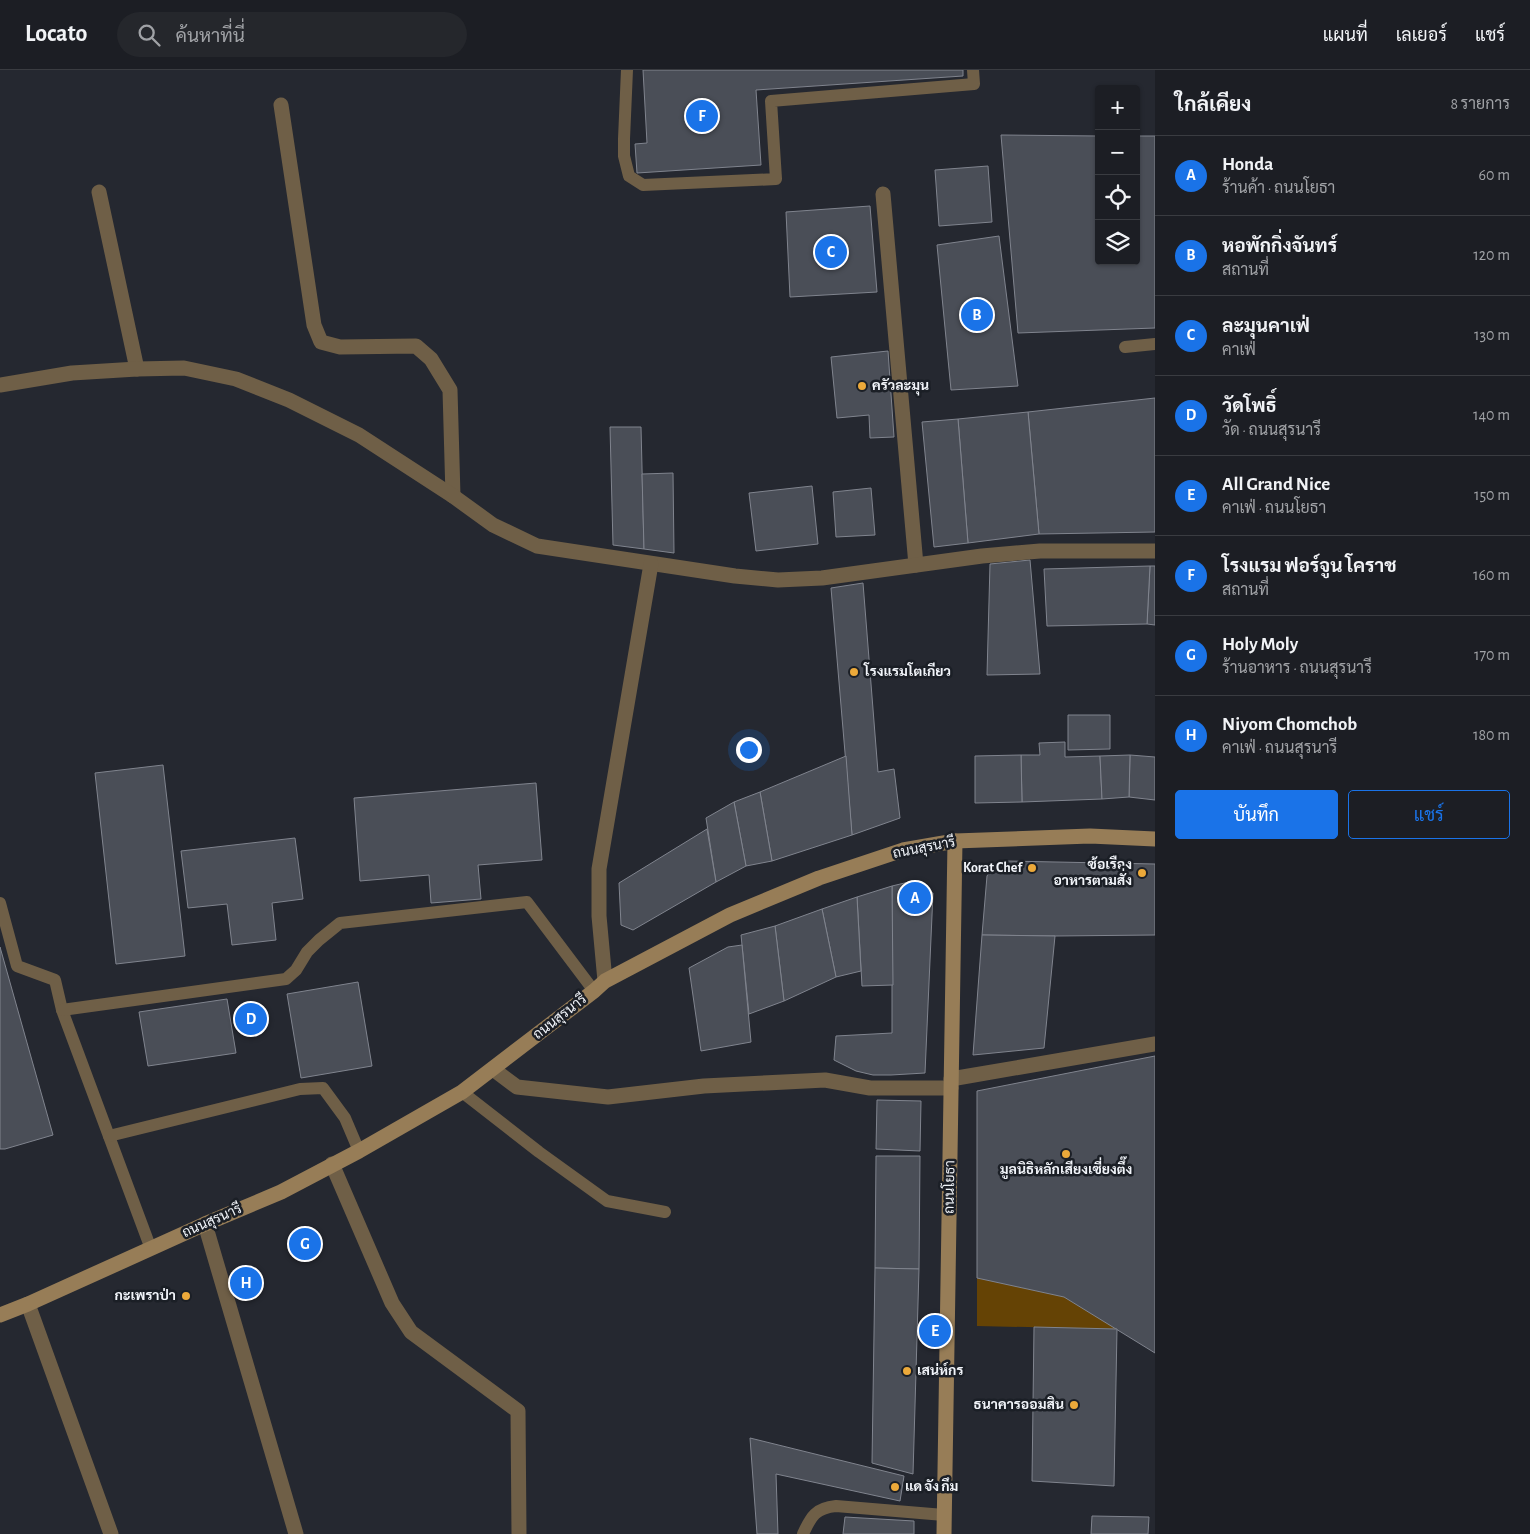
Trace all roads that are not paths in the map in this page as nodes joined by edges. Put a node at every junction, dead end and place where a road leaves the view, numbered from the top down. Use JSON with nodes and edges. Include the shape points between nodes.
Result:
{"nodes":[{"id":1,"x":627,"y":70,"type":"edge"},
{"id":2,"x":973,"y":70,"type":"edge"},
{"id":3,"x":281,"y":104,"type":"dead end"},
{"id":4,"x":99,"y":192,"type":"dead end"},
{"id":5,"x":883,"y":194,"type":"dead end"},
{"id":6,"x":1155,"y":344,"type":"edge"},
{"id":7,"x":1125,"y":346,"type":"dead end"},
{"id":8,"x":137,"y":369,"type":"junction"},
{"id":9,"x":0,"y":385,"type":"edge"},
{"id":10,"x":453,"y":496,"type":"junction"},
{"id":11,"x":1155,"y":551,"type":"edge"},
{"id":12,"x":651,"y":564,"type":"junction"},
{"id":13,"x":916,"y":565,"type":"junction"},
{"id":14,"x":1155,"y":838,"type":"edge"},
{"id":15,"x":955,"y":841,"type":"junction"},
{"id":16,"x":0,"y":903,"type":"edge"},
{"id":17,"x":599,"y":986,"type":"junction"},
{"id":18,"x":62,"y":1010,"type":"junction"},
{"id":19,"x":1155,"y":1044,"type":"edge"},
{"id":20,"x":493,"y":1069,"type":"junction"},
{"id":21,"x":951,"y":1084,"type":"junction"},
{"id":22,"x":462,"y":1092,"type":"junction"},
{"id":23,"x":109,"y":1136,"type":"junction"},
{"id":24,"x":359,"y":1151,"type":"junction"},
{"id":25,"x":332,"y":1164,"type":"junction"},
{"id":26,"x":665,"y":1212,"type":"dead end"},
{"id":27,"x":205,"y":1224,"type":"junction"},
{"id":28,"x":152,"y":1249,"type":"junction"},
{"id":29,"x":28,"y":1304,"type":"junction"},
{"id":30,"x":0,"y":1315,"type":"edge"},
{"id":31,"x":944,"y":1515,"type":"junction"},
{"id":32,"x":111,"y":1534,"type":"edge"},
{"id":33,"x":296,"y":1534,"type":"edge"},
{"id":34,"x":519,"y":1534,"type":"edge"},
{"id":35,"x":803,"y":1534,"type":"edge"},
{"id":36,"x":944,"y":1534,"type":"edge"}],
"edges":[{"from":1,"to":2,"type":"lane","via":[[624,156],[629,176],[643,185],[776,179],[772,101],[974,84]]},
{"from":3,"to":10,"type":"street","via":[[314,325],[321,342],[340,347],[416,346],[432,359],[450,390]]},
{"from":4,"to":8,"type":"street"},
{"from":5,"to":13,"type":"street"},
{"from":6,"to":7,"type":"lane"},
{"from":8,"to":9,"type":"street","via":[[72,373]]},
{"from":8,"to":10,"type":"street","via":[[184,368],[236,379],[289,400],[358,435]]},
{"from":10,"to":12,"type":"street","via":[[493,525],[537,546]]},
{"from":11,"to":13,"type":"street","via":[[1040,551]]},
{"from":12,"to":13,"type":"street","via":[[778,580],[822,578]]},
{"from":12,"to":17,"type":"street","via":[[599,869]]},
{"from":14,"to":15,"type":"main road","name":"ถนนสุรนารี","via":[[1090,836]]},
{"from":15,"to":17,"type":"main road","name":"ถนนสุรนารี","via":[[903,850],[819,878],[730,915]]},
{"from":15,"to":21,"type":"main road","name":"ถนนโยธา"},
{"from":16,"to":18,"type":"lane","via":[[17,966],[55,980]]},
{"from":17,"to":18,"type":"lane","via":[[527,902],[340,923],[307,952],[286,980]]},
{"from":17,"to":20,"type":"main road","name":"ถนนสุรนารี"},
{"from":18,"to":23,"type":"lane"},
{"from":19,"to":21,"type":"street"},
{"from":20,"to":21,"type":"street","via":[[517,1087],[608,1097],[704,1086],[824,1080],[870,1088]]},
{"from":20,"to":22,"type":"main road","name":"ถนนสุรนารี"},
{"from":21,"to":31,"type":"main road","name":"ถนนโยธา"},
{"from":22,"to":24,"type":"main road","name":"ถนนสุรนารี"},
{"from":22,"to":26,"type":"lane","via":[[607,1201]]},
{"from":23,"to":24,"type":"lane","via":[[300,1089],[323,1088],[346,1118]]},
{"from":23,"to":28,"type":"lane"},
{"from":24,"to":25,"type":"main road","name":"ถนนสุรนารี"},
{"from":25,"to":27,"type":"main road","name":"ถนนสุรนารี","via":[[281,1192]]},
{"from":25,"to":34,"type":"street","via":[[392,1303],[411,1332],[518,1411]]},
{"from":27,"to":28,"type":"main road","name":"ถนนสุรนารี"},
{"from":27,"to":33,"type":"street"},
{"from":28,"to":29,"type":"main road","name":"ถนนสุรนารี"},
{"from":29,"to":30,"type":"main road","name":"ถนนสุรนารี"},
{"from":29,"to":32,"type":"street"},
{"from":31,"to":35,"type":"lane","via":[[826,1507],[809,1520]]},
{"from":31,"to":36,"type":"main road","name":"ถนนโยธา"}]}
